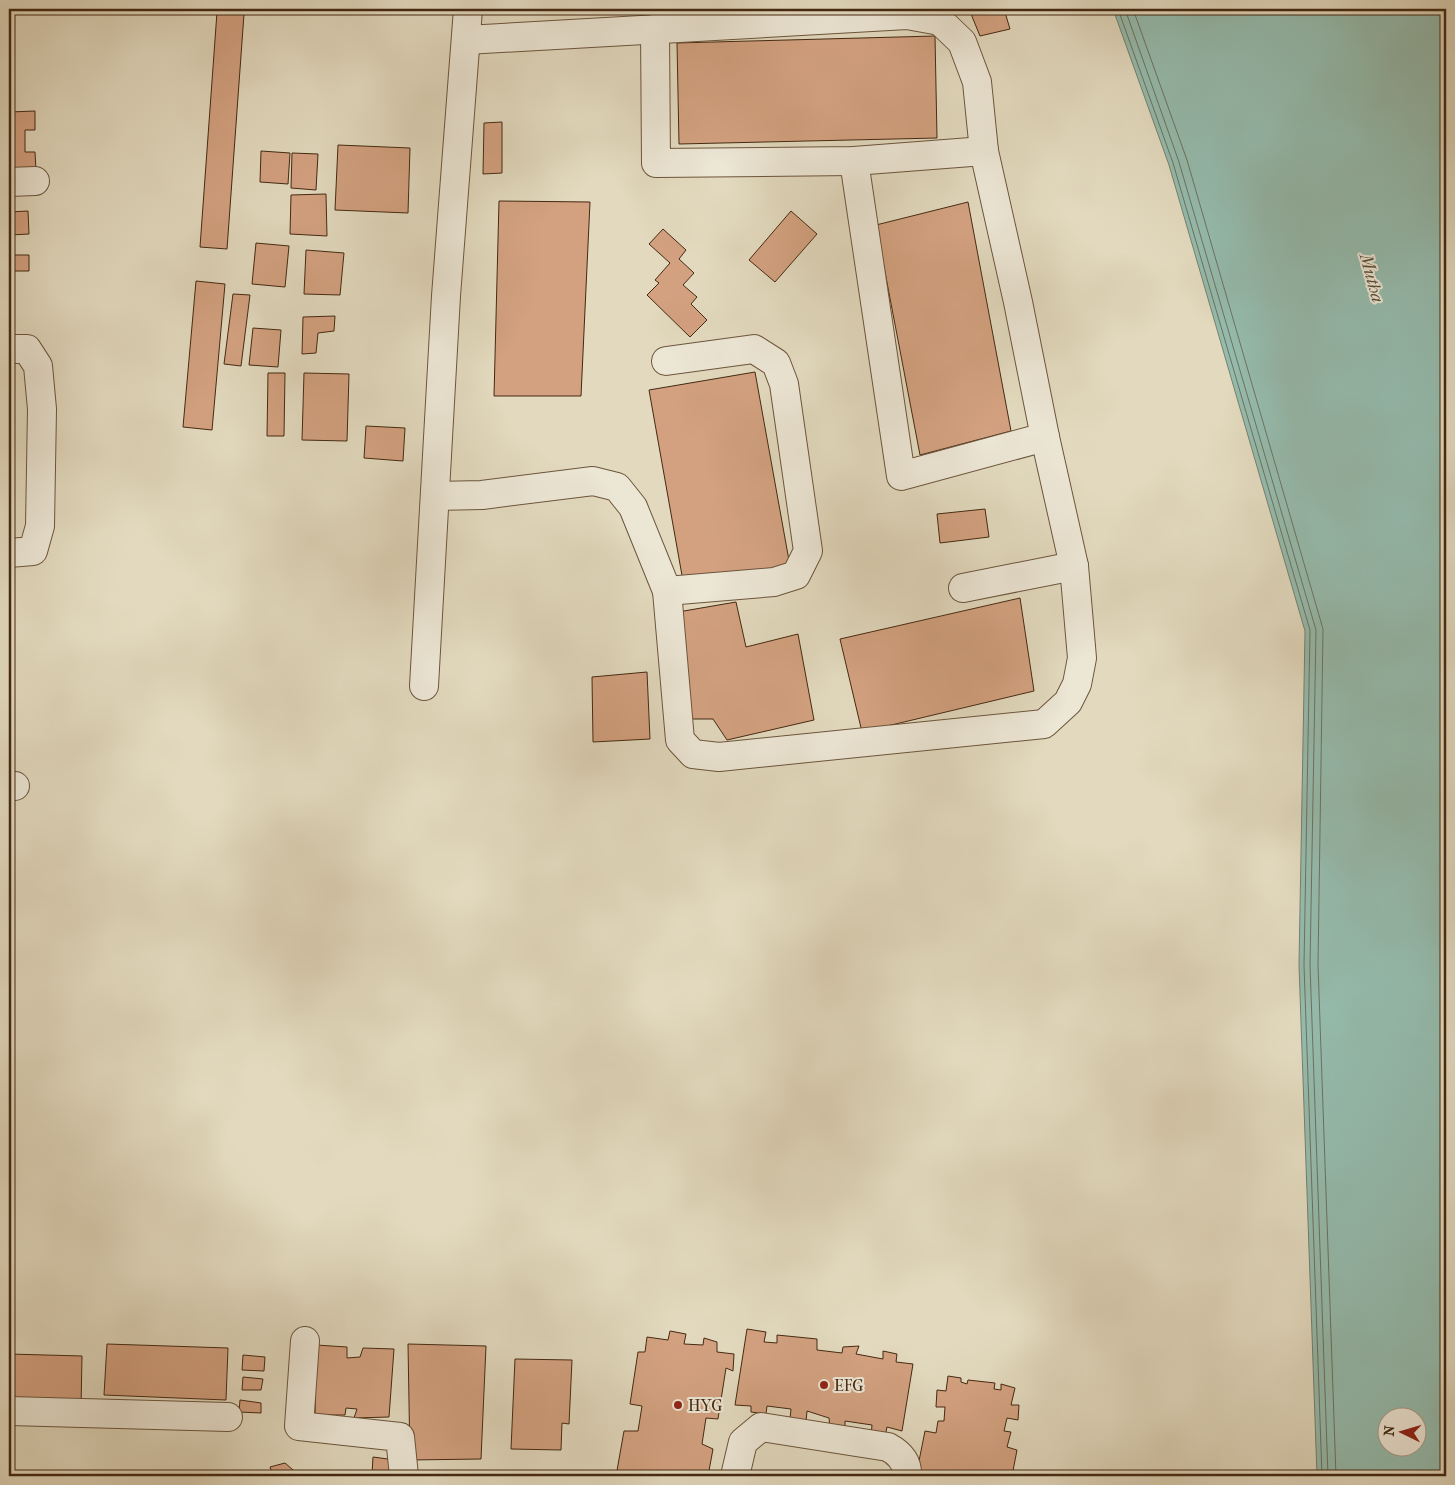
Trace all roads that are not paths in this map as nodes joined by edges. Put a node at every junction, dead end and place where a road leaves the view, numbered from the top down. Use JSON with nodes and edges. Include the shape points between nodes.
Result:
{"nodes":[{"id":1,"x":468,"y":9,"type":"edge"},
{"id":2,"x":655,"y":29,"type":"junction"},
{"id":3,"x":466,"y":40,"type":"junction"},
{"id":4,"x":984,"y":150,"type":"junction"},
{"id":5,"x":854,"y":161,"type":"junction"},
{"id":6,"x":9,"y":349,"type":"edge"},
{"id":7,"x":666,"y":361,"type":"dead end"},
{"id":8,"x":1045,"y":437,"type":"junction"},
{"id":9,"x":435,"y":496,"type":"junction"},
{"id":10,"x":9,"y":553,"type":"edge"},
{"id":11,"x":1074,"y":566,"type":"junction"},
{"id":12,"x":963,"y":588,"type":"dead end"},
{"id":13,"x":667,"y":592,"type":"junction"},
{"id":14,"x":424,"y":686,"type":"dead end"},
{"id":15,"x":305,"y":1341,"type":"dead end"},
{"id":16,"x":9,"y":1412,"type":"edge"},
{"id":17,"x":228,"y":1417,"type":"dead end"},
{"id":18,"x":404,"y":1476,"type":"edge"},
{"id":19,"x":735,"y":1476,"type":"edge"},
{"id":20,"x":907,"y":1476,"type":"edge"}],
"edges":[{"from":1,"to":3,"type":"street"},
{"from":2,"to":3,"type":"street"},
{"from":2,"to":4,"type":"street","via":[[907,15],[940,21],[962,42],[977,82]]},
{"from":2,"to":5,"type":"street","via":[[656,163]]},
{"from":3,"to":9,"type":"street","via":[[446,296]]},
{"from":4,"to":5,"type":"street"},
{"from":4,"to":8,"type":"street"},
{"from":5,"to":8,"type":"street","via":[[901,476]]},
{"from":6,"to":10,"type":"street","via":[[27,349],[38,366],[42,409],[40,526],[33,551]]},
{"from":7,"to":13,"type":"street","via":[[754,349],[776,363],[784,384],[808,550],[796,575],[774,582]]},
{"from":8,"to":11,"type":"street"},
{"from":9,"to":13,"type":"street","via":[[482,495],[593,481],[617,487],[632,508]]},
{"from":9,"to":14,"type":"street"},
{"from":11,"to":12,"type":"street"},
{"from":11,"to":13,"type":"street","via":[[1082,658],[1077,684],[1068,702],[1044,724],[719,756],[693,754],[680,740]]},
{"from":15,"to":18,"type":"street","via":[[299,1426],[400,1437]]},
{"from":16,"to":17,"type":"street"},
{"from":19,"to":20,"type":"street","via":[[743,1442],[762,1427],[888,1447],[899,1453]]}]}
